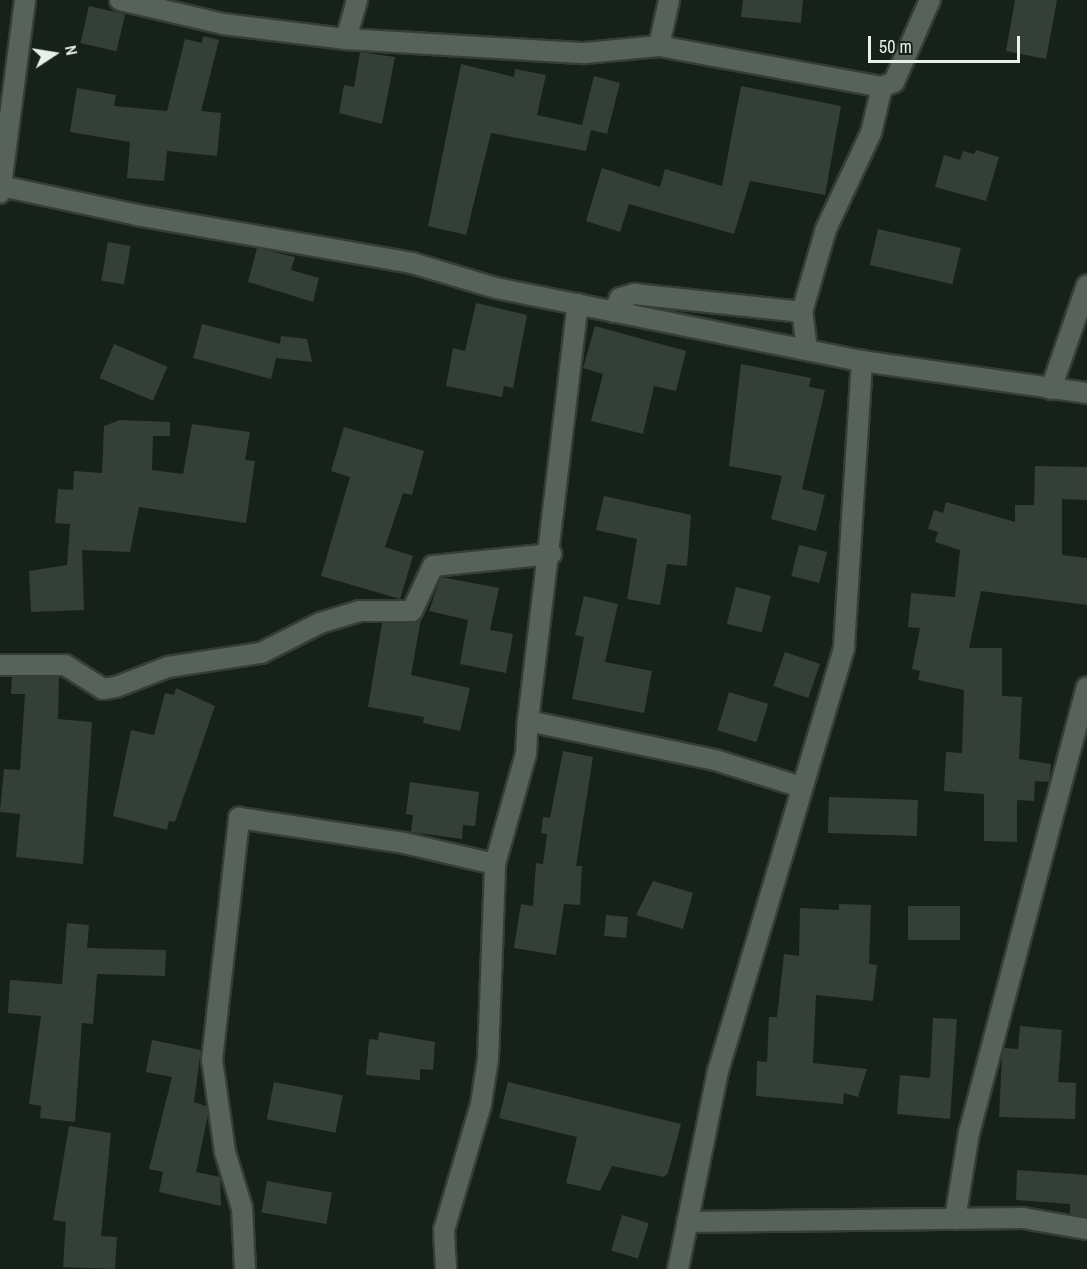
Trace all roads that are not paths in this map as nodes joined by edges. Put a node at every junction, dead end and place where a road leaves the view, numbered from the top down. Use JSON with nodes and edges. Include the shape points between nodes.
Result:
{"nodes":[{"id":1,"x":25,"y":0,"type":"edge"},
{"id":2,"x":120,"y":0,"type":"edge"},
{"id":3,"x":357,"y":0,"type":"edge"},
{"id":4,"x":669,"y":0,"type":"edge"},
{"id":5,"x":930,"y":0,"type":"edge"},
{"id":6,"x":346,"y":39,"type":"junction"},
{"id":7,"x":659,"y":46,"type":"junction"},
{"id":8,"x":882,"y":87,"type":"junction"},
{"id":9,"x":1,"y":189,"type":"edge"},
{"id":10,"x":1087,"y":285,"type":"edge"},
{"id":11,"x":578,"y":304,"type":"junction"},
{"id":12,"x":614,"y":312,"type":"junction"},
{"id":13,"x":802,"y":312,"type":"junction"},
{"id":14,"x":807,"y":350,"type":"junction"},
{"id":15,"x":862,"y":362,"type":"junction"},
{"id":16,"x":1051,"y":389,"type":"junction"},
{"id":17,"x":1087,"y":393,"type":"edge"},
{"id":18,"x":551,"y":554,"type":"junction"},
{"id":19,"x":0,"y":665,"type":"edge"},
{"id":20,"x":1087,"y":687,"type":"edge"},
{"id":21,"x":528,"y":721,"type":"junction"},
{"id":22,"x":801,"y":787,"type":"junction"},
{"id":23,"x":495,"y":864,"type":"junction"},
{"id":24,"x":955,"y":1219,"type":"junction"},
{"id":25,"x":687,"y":1222,"type":"junction"},
{"id":26,"x":1087,"y":1228,"type":"edge"},
{"id":27,"x":245,"y":1269,"type":"edge"},
{"id":28,"x":446,"y":1269,"type":"edge"},
{"id":29,"x":678,"y":1269,"type":"edge"}],
"edges":[{"from":1,"to":9,"type":"street"},
{"from":2,"to":6,"type":"street","via":[[223,24]]},
{"from":3,"to":6,"type":"street"},
{"from":4,"to":7,"type":"street"},
{"from":5,"to":8,"type":"street","via":[[894,82]]},
{"from":6,"to":7,"type":"street","via":[[585,53]]},
{"from":7,"to":8,"type":"street"},
{"from":8,"to":13,"type":"street","via":[[871,133],[826,228]]},
{"from":9,"to":11,"type":"street","via":[[412,263]]},
{"from":10,"to":16,"type":"street"},
{"from":11,"to":12,"type":"street"},
{"from":11,"to":18,"type":"street"},
{"from":12,"to":13,"type":"street","via":[[620,298],[634,294]]},
{"from":12,"to":14,"type":"street"},
{"from":13,"to":14,"type":"street"},
{"from":14,"to":15,"type":"street"},
{"from":15,"to":16,"type":"street"},
{"from":15,"to":22,"type":"street","via":[[844,647]]},
{"from":16,"to":17,"type":"street"},
{"from":18,"to":19,"type":"street","via":[[433,566],[412,611],[360,611],[320,623],[261,653],[168,667],[116,687],[103,689],[65,665]]},
{"from":18,"to":21,"type":"street"},
{"from":20,"to":24,"type":"street","via":[[972,1121]]},
{"from":21,"to":22,"type":"street","via":[[715,760]]},
{"from":21,"to":23,"type":"street","via":[[526,754]]},
{"from":22,"to":25,"type":"street","via":[[718,1071]]},
{"from":23,"to":27,"type":"street","via":[[404,843],[238,819],[212,1060],[225,1152],[242,1208]]},
{"from":23,"to":28,"type":"street","via":[[488,1059],[481,1104],[444,1230]]},
{"from":24,"to":25,"type":"street"},
{"from":24,"to":26,"type":"street","via":[[1023,1218]]},
{"from":25,"to":29,"type":"street"}]}
